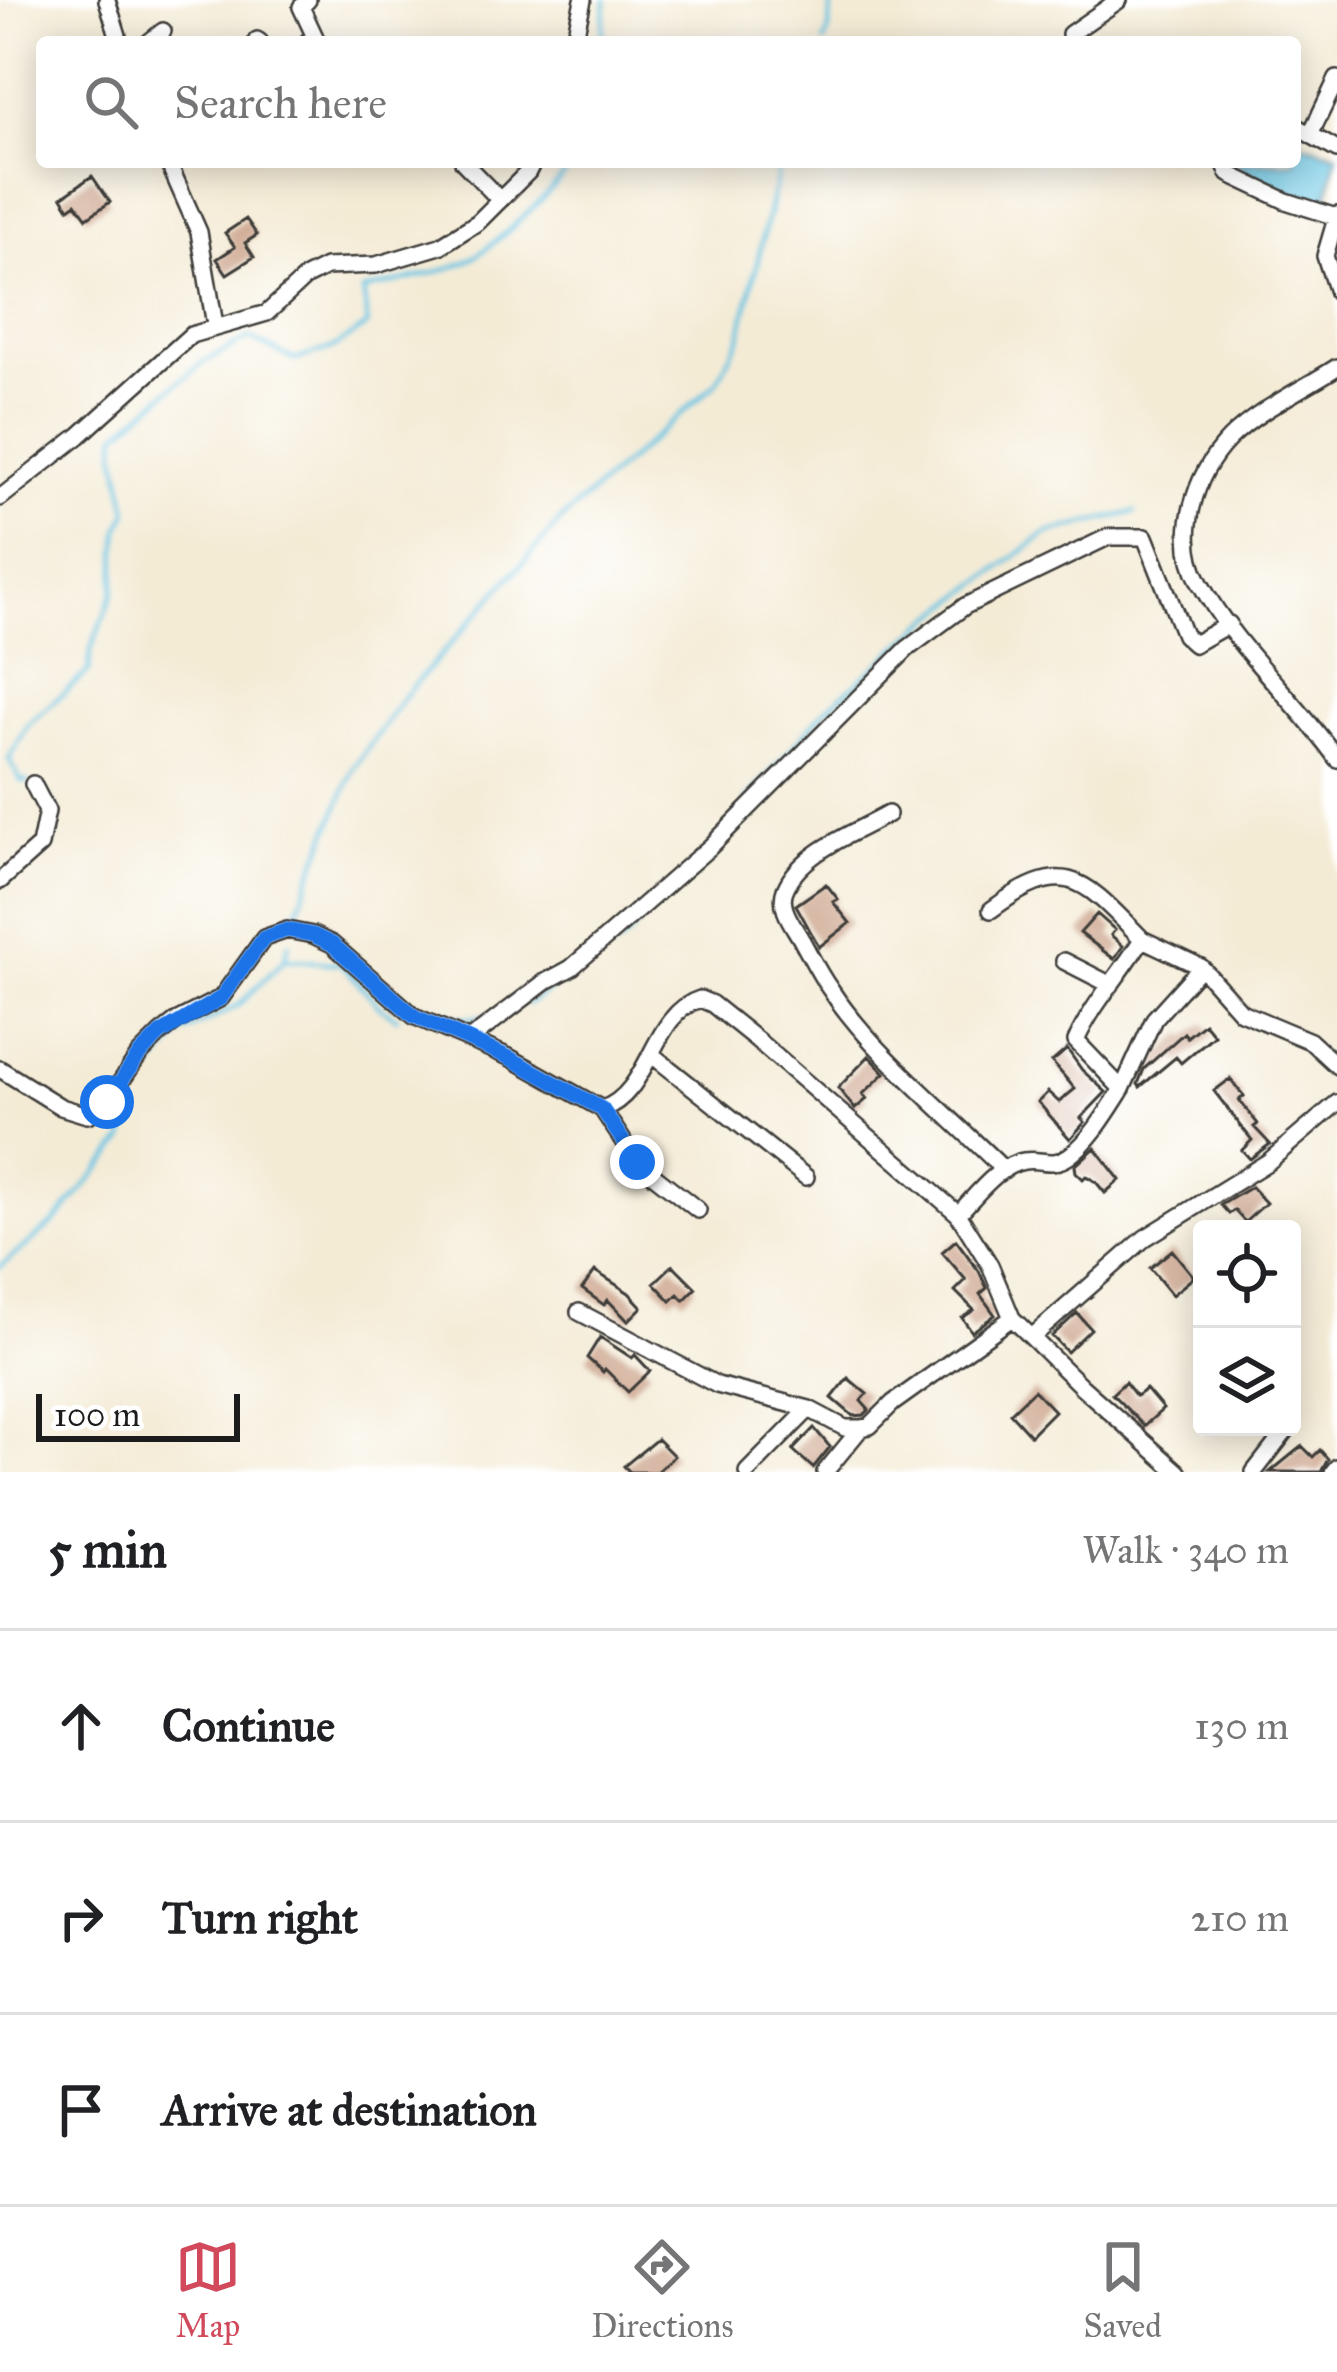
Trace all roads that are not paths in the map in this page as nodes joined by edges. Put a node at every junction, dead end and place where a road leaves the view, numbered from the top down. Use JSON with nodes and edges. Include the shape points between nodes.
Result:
{"nodes":[{"id":1,"x":107,"y":0,"type":"edge"},
{"id":2,"x":308,"y":0,"type":"edge"},
{"id":3,"x":583,"y":0,"type":"edge"},
{"id":4,"x":1119,"y":0,"type":"edge"},
{"id":5,"x":164,"y":31,"type":"dead end"},
{"id":6,"x":1070,"y":34,"type":"dead end"},
{"id":7,"x":119,"y":36,"type":"edge"},
{"id":8,"x":157,"y":36,"type":"edge"},
{"id":9,"x":315,"y":36,"type":"edge"},
{"id":10,"x":575,"y":36,"type":"edge"},
{"id":11,"x":1337,"y":79,"type":"edge"},
{"id":12,"x":1303,"y":130,"type":"edge"},
{"id":13,"x":1337,"y":150,"type":"edge"},
{"id":14,"x":171,"y":168,"type":"edge"},
{"id":15,"x":469,"y":168,"type":"edge"},
{"id":16,"x":528,"y":168,"type":"edge"},
{"id":17,"x":1226,"y":168,"type":"edge"},
{"id":18,"x":500,"y":200,"type":"junction"},
{"id":19,"x":1336,"y":216,"type":"edge"},
{"id":20,"x":1337,"y":292,"type":"edge"},
{"id":21,"x":215,"y":326,"type":"junction"},
{"id":22,"x":1337,"y":367,"type":"edge"},
{"id":23,"x":0,"y":498,"type":"edge"},
{"id":24,"x":1229,"y":624,"type":"junction"},
{"id":25,"x":1337,"y":759,"type":"edge"},
{"id":26,"x":33,"y":784,"type":"dead end"},
{"id":27,"x":888,"y":814,"type":"dead end"},
{"id":28,"x":0,"y":881,"type":"edge"},
{"id":29,"x":991,"y":910,"type":"dead end"},
{"id":30,"x":1142,"y":939,"type":"junction"},
{"id":31,"x":1064,"y":961,"type":"dead end"},
{"id":32,"x":1202,"y":968,"type":"junction"},
{"id":33,"x":1111,"y":985,"type":"junction"},
{"id":34,"x":469,"y":1040,"type":"junction"},
{"id":35,"x":651,"y":1054,"type":"junction"},
{"id":36,"x":1337,"y":1066,"type":"edge"},
{"id":37,"x":0,"y":1069,"type":"edge"},
{"id":38,"x":1122,"y":1089,"type":"junction"},
{"id":39,"x":1337,"y":1103,"type":"edge"},
{"id":40,"x":602,"y":1109,"type":"junction"},
{"id":41,"x":1004,"y":1170,"type":"junction"},
{"id":42,"x":806,"y":1177,"type":"dead end"},
{"id":43,"x":698,"y":1210,"type":"dead end"},
{"id":44,"x":958,"y":1214,"type":"junction"},
{"id":45,"x":579,"y":1312,"type":"dead end"},
{"id":46,"x":1012,"y":1318,"type":"junction"},
{"id":47,"x":1032,"y":1337,"type":"junction"},
{"id":48,"x":809,"y":1409,"type":"junction"},
{"id":49,"x":861,"y":1428,"type":"junction"},
{"id":50,"x":1282,"y":1436,"type":"edge"},
{"id":51,"x":747,"y":1472,"type":"edge"},
{"id":52,"x":825,"y":1472,"type":"edge"},
{"id":53,"x":1178,"y":1472,"type":"edge"},
{"id":54,"x":1254,"y":1472,"type":"edge"}],
"edges":[{"from":1,"to":7,"type":"street"},
{"from":2,"to":9,"type":"street","via":[[301,7]]},
{"from":3,"to":10,"type":"street"},
{"from":4,"to":6,"type":"street"},
{"from":5,"to":8,"type":"street"},
{"from":11,"to":12,"type":"street"},
{"from":12,"to":13,"type":"street"},
{"from":14,"to":21,"type":"street","via":[[199,232]]},
{"from":15,"to":18,"type":"street"},
{"from":16,"to":18,"type":"street"},
{"from":17,"to":19,"type":"street"},
{"from":18,"to":21,"type":"street","via":[[440,247],[376,265],[326,267],[268,313]]},
{"from":19,"to":20,"type":"street","via":[[1325,256]]},
{"from":21,"to":23,"type":"street","via":[[180,343]]},
{"from":22,"to":24,"type":"street","via":[[1234,434],[1207,463],[1193,502],[1193,566]]},
{"from":24,"to":25,"type":"street"},
{"from":24,"to":34,"type":"street","via":[[1195,644],[1184,635],[1145,537],[1108,537],[965,606],[907,649],[710,847],[571,968]]},
{"from":26,"to":28,"type":"street","via":[[47,811],[40,845]]},
{"from":27,"to":41,"type":"street","via":[[801,868],[786,887],[787,914],[858,1025]]},
{"from":29,"to":30,"type":"street","via":[[1026,884],[1071,880]]},
{"from":30,"to":32,"type":"street"},
{"from":30,"to":33,"type":"street"},
{"from":31,"to":33,"type":"street"},
{"from":32,"to":36,"type":"street","via":[[1241,1012],[1310,1041]]},
{"from":32,"to":38,"type":"street","via":[[1154,1019]]},
{"from":33,"to":38,"type":"street","via":[[1076,1041]]},
{"from":34,"to":37,"type":"street","via":[[404,1010],[322,938],[287,930],[264,938],[221,998],[160,1034],[94,1112],[62,1107]]},
{"from":34,"to":40,"type":"street"},
{"from":35,"to":40,"type":"street","via":[[615,1104]]},
{"from":35,"to":42,"type":"street"},
{"from":35,"to":44,"type":"street","via":[[676,1012],[700,999],[712,1004]]},
{"from":38,"to":41,"type":"street","via":[[1070,1155]]},
{"from":39,"to":47,"type":"street","via":[[1268,1162],[1145,1238]]},
{"from":40,"to":43,"type":"street","via":[[637,1162]]},
{"from":41,"to":44,"type":"street"},
{"from":44,"to":46,"type":"street"},
{"from":45,"to":48,"type":"street","via":[[717,1384]]},
{"from":46,"to":47,"type":"street"},
{"from":46,"to":49,"type":"street"},
{"from":47,"to":53,"type":"street"},
{"from":48,"to":49,"type":"street"},
{"from":48,"to":51,"type":"street"},
{"from":49,"to":52,"type":"street"},
{"from":50,"to":54,"type":"street"}]}
